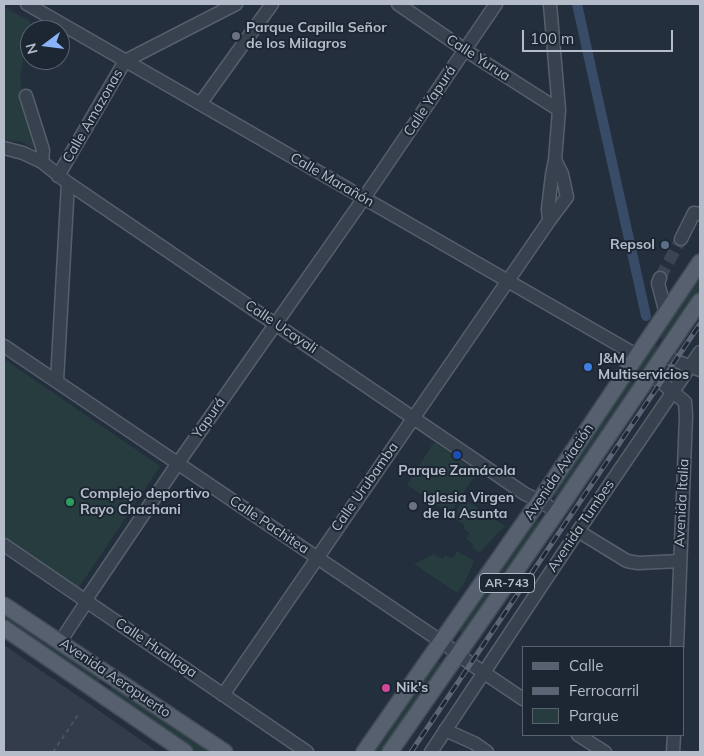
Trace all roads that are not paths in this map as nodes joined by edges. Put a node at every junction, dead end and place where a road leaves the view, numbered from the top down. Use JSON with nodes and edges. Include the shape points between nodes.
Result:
{"nodes":[{"id":1,"x":27,"y":4,"type":"edge"},
{"id":2,"x":236,"y":4,"type":"edge"},
{"id":3,"x":272,"y":4,"type":"edge"},
{"id":4,"x":398,"y":4,"type":"edge"},
{"id":5,"x":496,"y":4,"type":"edge"},
{"id":6,"x":550,"y":4,"type":"edge"},
{"id":7,"x":465,"y":50,"type":"junction"},
{"id":8,"x":125,"y":61,"type":"junction"},
{"id":9,"x":26,"y":96,"type":"dead end"},
{"id":10,"x":200,"y":104,"type":"junction"},
{"id":11,"x":559,"y":110,"type":"junction"},
{"id":12,"x":4,"y":148,"type":"edge"},
{"id":13,"x":555,"y":160,"type":"junction"},
{"id":14,"x":42,"y":162,"type":"junction"},
{"id":15,"x":63,"y":179,"type":"junction"},
{"id":16,"x":364,"y":198,"type":"junction"},
{"id":17,"x":700,"y":214,"type":"edge"},
{"id":18,"x":549,"y":221,"type":"junction"},
{"id":19,"x":681,"y":239,"type":"tunnel mouth"},
{"id":20,"x":700,"y":262,"type":"edge"},
{"id":21,"x":660,"y":278,"type":"tunnel mouth"},
{"id":22,"x":509,"y":281,"type":"junction"},
{"id":23,"x":700,"y":301,"type":"edge"},
{"id":24,"x":666,"y":314,"type":"junction"},
{"id":25,"x":275,"y":323,"type":"junction"},
{"id":26,"x":4,"y":346,"type":"edge"},
{"id":27,"x":700,"y":352,"type":"edge"},
{"id":28,"x":638,"y":356,"type":"junction"},
{"id":29,"x":663,"y":356,"type":"junction"},
{"id":30,"x":695,"y":368,"type":"edge"},
{"id":31,"x":651,"y":374,"type":"junction"},
{"id":32,"x":56,"y":381,"type":"junction"},
{"id":33,"x":672,"y":392,"type":"junction"},
{"id":34,"x":413,"y":418,"type":"junction"},
{"id":35,"x":178,"y":463,"type":"junction"},
{"id":36,"x":540,"y":501,"type":"junction"},
{"id":37,"x":557,"y":512,"type":"junction"},
{"id":38,"x":578,"y":530,"type":"junction"},
{"id":39,"x":4,"y":545,"type":"edge"},
{"id":40,"x":317,"y":558,"type":"junction"},
{"id":41,"x":680,"y":561,"type":"junction"},
{"id":42,"x":87,"y":601,"type":"junction"},
{"id":43,"x":4,"y":605,"type":"edge"},
{"id":44,"x":4,"y":628,"type":"edge"},
{"id":45,"x":60,"y":642,"type":"junction"},
{"id":46,"x":442,"y":642,"type":"junction"},
{"id":47,"x":677,"y":646,"type":"edge"},
{"id":48,"x":458,"y":654,"type":"junction"},
{"id":49,"x":483,"y":673,"type":"junction"},
{"id":50,"x":112,"y":677,"type":"junction"},
{"id":51,"x":101,"y":693,"type":"junction"},
{"id":52,"x":223,"y":695,"type":"junction"},
{"id":53,"x":522,"y":698,"type":"edge"},
{"id":54,"x":445,"y":730,"type":"junction"},
{"id":55,"x":580,"y":736,"type":"edge"},
{"id":56,"x":674,"y":736,"type":"edge"},
{"id":57,"x":185,"y":752,"type":"edge"},
{"id":58,"x":225,"y":752,"type":"edge"},
{"id":59,"x":307,"y":752,"type":"edge"},
{"id":60,"x":364,"y":752,"type":"edge"},
{"id":61,"x":390,"y":752,"type":"edge"},
{"id":62,"x":431,"y":752,"type":"edge"},
{"id":63,"x":487,"y":752,"type":"edge"},
{"id":64,"x":605,"y":752,"type":"edge"},
{"id":65,"x":673,"y":752,"type":"edge"}],
"edges":[{"from":1,"to":8,"type":"street","name":"Calle Marañón"},
{"from":2,"to":8,"type":"street","name":"Calle Amazonas"},
{"from":3,"to":10,"type":"street"},
{"from":4,"to":7,"type":"street","name":"Calle Yurua"},
{"from":5,"to":7,"type":"street","name":"Calle Yapurá"},
{"from":6,"to":11,"type":"street"},
{"from":7,"to":11,"type":"street","name":"Calle Yurua"},
{"from":7,"to":16,"type":"street","name":"Calle Yapurá"},
{"from":8,"to":10,"type":"street","name":"Calle Marañón"},
{"from":8,"to":15,"type":"street","name":"Calle Amazonas"},
{"from":9,"to":14,"type":"street","via":[[43,150]]},
{"from":10,"to":16,"type":"street","name":"Calle Marañón"},
{"from":11,"to":13,"type":"street"},
{"from":12,"to":14,"type":"street","name":"Calle Ucayali"},
{"from":13,"to":18,"type":"street"},
{"from":13,"to":18,"type":"street","name":"Calle Urubamba","via":[[567,197]]},
{"from":14,"to":15,"type":"street","name":"Calle Ucayali"},
{"from":15,"to":25,"type":"street","name":"Calle Ucayali"},
{"from":15,"to":32,"type":"street","name":"Calle Amazonas"},
{"from":16,"to":22,"type":"street","name":"Calle Marañón"},
{"from":16,"to":25,"type":"street","name":"Yapurá"},
{"from":17,"to":19,"type":"street","via":[[694,213]]},
{"from":18,"to":22,"type":"street","name":"Calle Urubamba"},
{"from":20,"to":24,"type":"main road","name":"Avenida Aviación","number":"AR-743"},
{"from":21,"to":24,"type":"street","via":[[658,283]]},
{"from":22,"to":28,"type":"street","name":"Calle Marañón"},
{"from":22,"to":34,"type":"street","name":"Calle Urubamba"},
{"from":23,"to":29,"type":"main road","name":"Avenida Aviación","number":"AR-743"},
{"from":24,"to":28,"type":"main road","name":"Avenida Aviación","number":"AR-743"},
{"from":25,"to":34,"type":"street","name":"Calle Ucayali"},
{"from":25,"to":35,"type":"street","name":"Yapurá"},
{"from":26,"to":32,"type":"street","name":"Calle Pachitea"},
{"from":27,"to":30,"type":"street","name":"Avenida Tumbes"},
{"from":28,"to":36,"type":"main road","name":"Avenida Aviación","number":"AR-743"},
{"from":29,"to":30,"type":"street"},
{"from":29,"to":31,"type":"main road","name":"Avenida Aviación","number":"AR-743"},
{"from":30,"to":33,"type":"street","name":"Avenida Tumbes"},
{"from":31,"to":33,"type":"street","name":"Avenida Italia"},
{"from":31,"to":37,"type":"main road","name":"Avenida Aviación","number":"AR-743"},
{"from":32,"to":35,"type":"street","name":"Calle Pachitea"},
{"from":33,"to":38,"type":"street","name":"Avenida Tumbes"},
{"from":33,"to":41,"type":"street","name":"Avenida Italia","via":[[685,402],[686,416]]},
{"from":34,"to":36,"type":"street","name":"Calle Ucayali"},
{"from":34,"to":40,"type":"street","name":"Calle Urubamba"},
{"from":35,"to":40,"type":"street","name":"Calle Pachitea"},
{"from":35,"to":42,"type":"street","name":"Yapurá"},
{"from":36,"to":37,"type":"street","name":"Calle Ucayali"},
{"from":36,"to":46,"type":"main road","name":"Avenida Aviación","number":"AR-743"},
{"from":37,"to":48,"type":"main road","name":"Avenida Aviación","number":"AR-743"},
{"from":38,"to":41,"type":"street","via":[[627,561]]},
{"from":38,"to":49,"type":"street","name":"Avenida Tumbes"},
{"from":39,"to":42,"type":"street","name":"Calle Huallaga"},
{"from":40,"to":46,"type":"street","name":"Calle Pachitea"},
{"from":40,"to":52,"type":"street","name":"Calle Urubamba"},
{"from":41,"to":47,"type":"street","name":"Avenida Italia"},
{"from":42,"to":45,"type":"street","name":"Yapurá"},
{"from":42,"to":52,"type":"street","name":"Calle Huallaga"},
{"from":43,"to":45,"type":"main road","name":"Avenida Aeropuerto"},
{"from":44,"to":51,"type":"main road","name":"Avenida Aeropuerto"},
{"from":45,"to":50,"type":"main road","name":"Avenida Aeropuerto"},
{"from":46,"to":48,"type":"street","name":"Calle Pachitea"},
{"from":46,"to":60,"type":"main road","name":"Avenida Aviación","number":"AR-743"},
{"from":48,"to":49,"type":"street","name":"Calle Pachitea"},
{"from":48,"to":61,"type":"main road","name":"Avenida Aviación","number":"AR-743"},
{"from":49,"to":53,"type":"street","name":"Calle Pachitea"},
{"from":49,"to":54,"type":"street","name":"Avenida Tumbes"},
{"from":50,"to":51,"type":"main road"},
{"from":50,"to":58,"type":"main road","name":"Avenida Aeropuerto"},
{"from":51,"to":57,"type":"main road","name":"Avenida Aeropuerto"},
{"from":52,"to":59,"type":"street","name":"Calle Huallaga"},
{"from":54,"to":62,"type":"street","name":"Avenida Tumbes"},
{"from":54,"to":63,"type":"street"},
{"from":55,"to":64,"type":"street"},
{"from":56,"to":65,"type":"street"}]}
